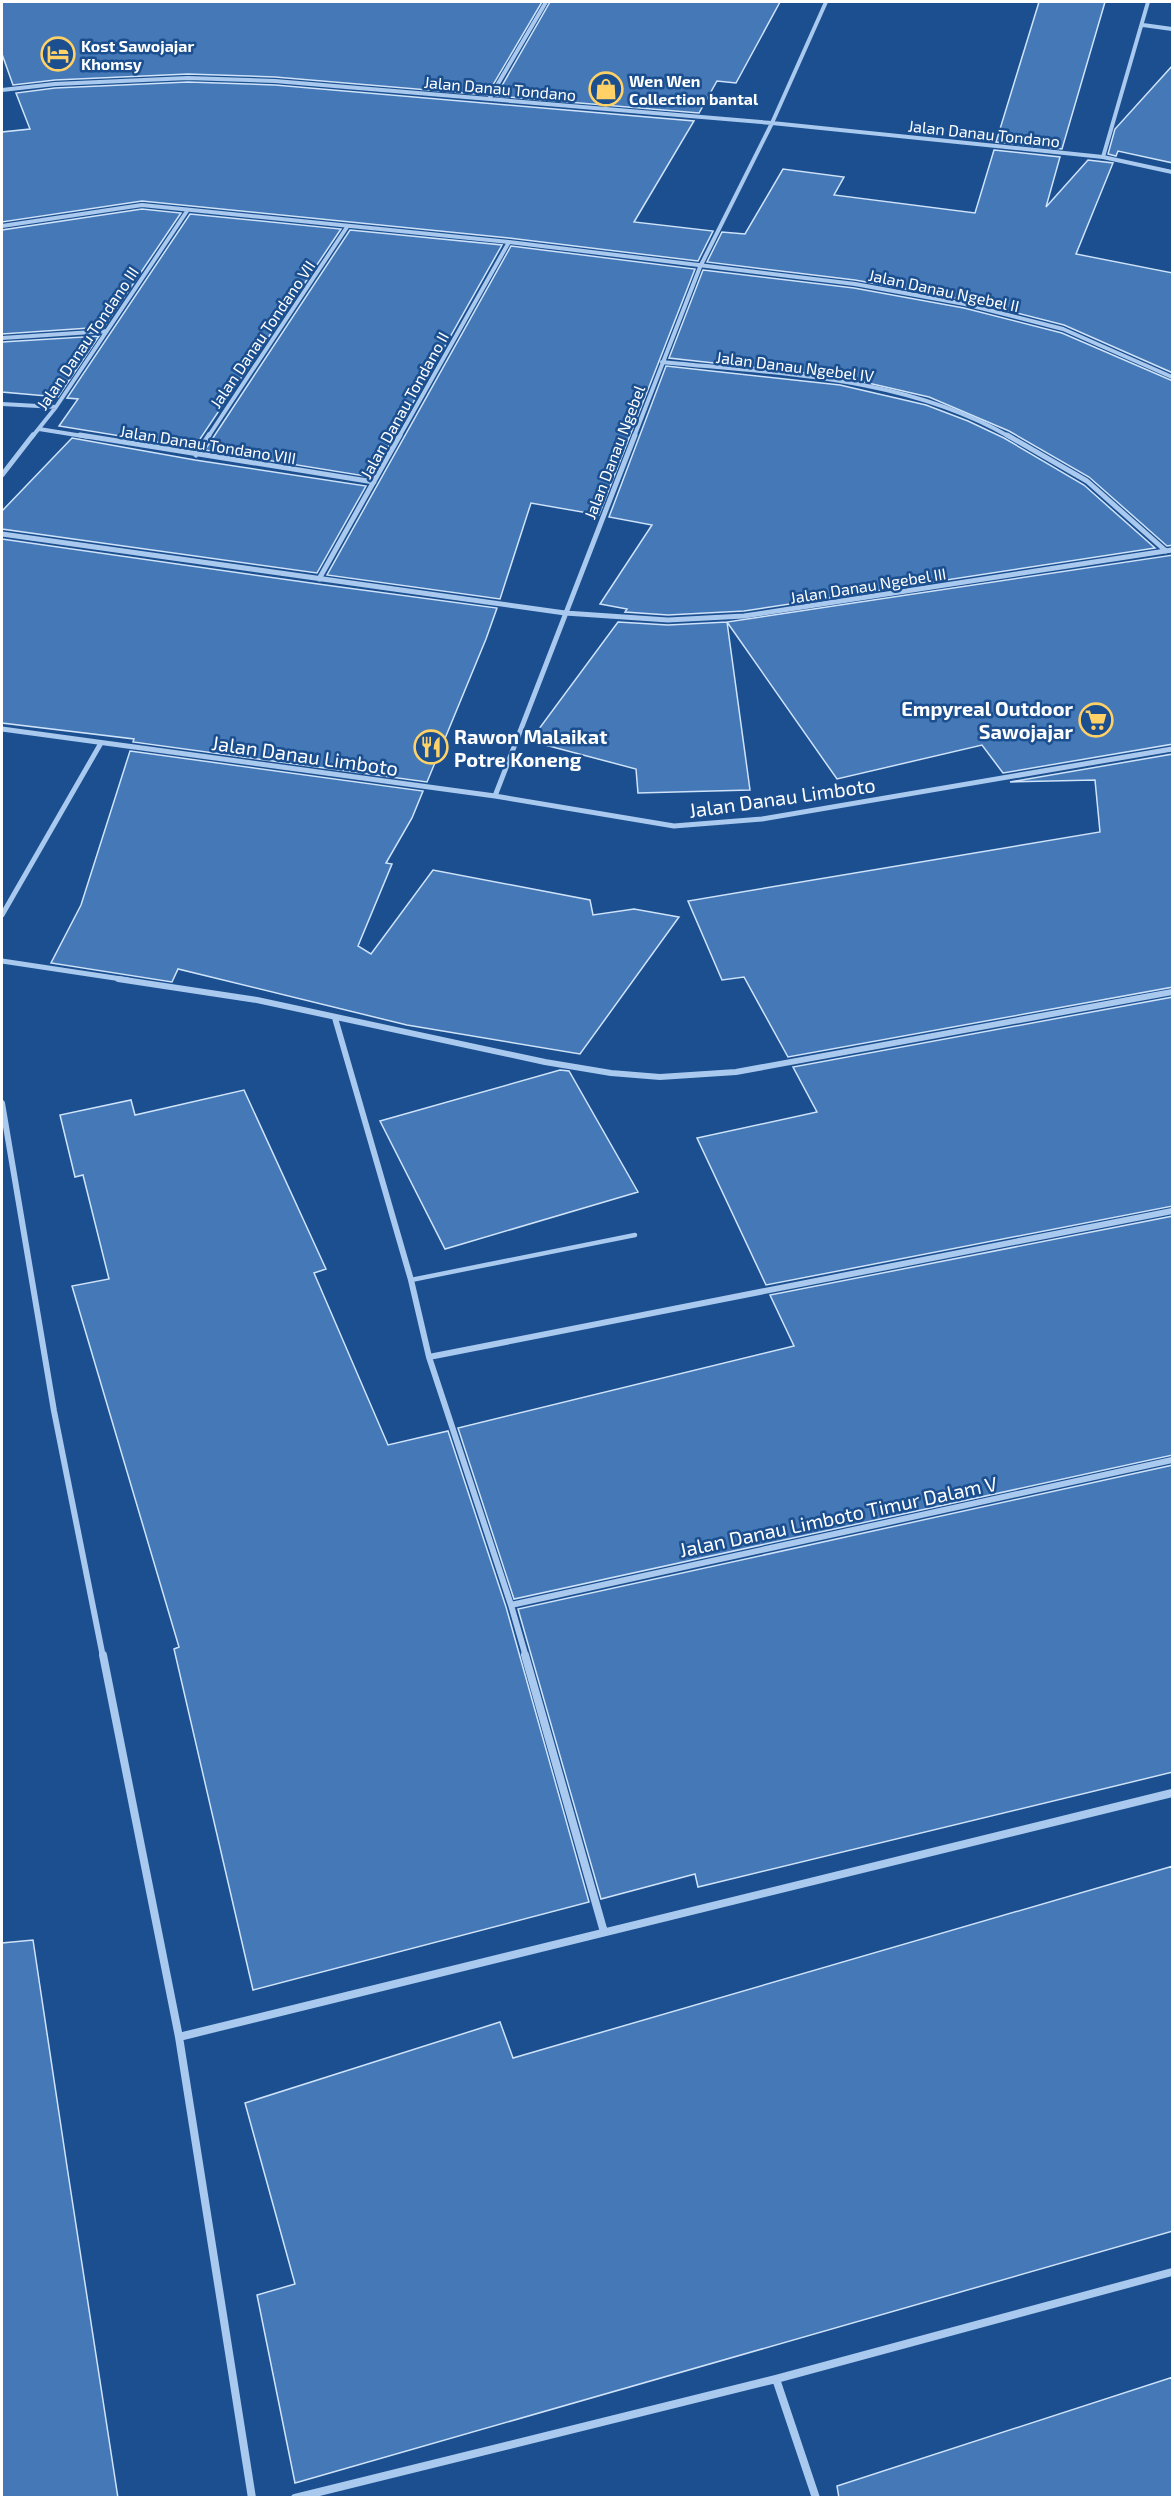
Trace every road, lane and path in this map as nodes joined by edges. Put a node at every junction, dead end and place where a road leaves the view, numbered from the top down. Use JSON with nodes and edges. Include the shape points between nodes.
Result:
{"nodes":[{"id":1,"x":546,"y":2,"type":"edge"},
{"id":2,"x":826,"y":2,"type":"edge"},
{"id":3,"x":1148,"y":2,"type":"edge"},
{"id":4,"x":1143,"y":25,"type":"junction"},
{"id":5,"x":1173,"y":29,"type":"edge"},
{"id":6,"x":2,"y":90,"type":"edge"},
{"id":7,"x":489,"y":99,"type":"junction"},
{"id":8,"x":772,"y":123,"type":"junction"},
{"id":9,"x":1103,"y":157,"type":"junction"},
{"id":10,"x":1173,"y":172,"type":"edge"},
{"id":11,"x":187,"y":211,"type":"junction"},
{"id":12,"x":2,"y":226,"type":"edge"},
{"id":13,"x":347,"y":227,"type":"junction"},
{"id":14,"x":509,"y":242,"type":"junction"},
{"id":15,"x":700,"y":267,"type":"junction"},
{"id":16,"x":107,"y":331,"type":"junction"},
{"id":17,"x":2,"y":338,"type":"edge"},
{"id":18,"x":662,"y":362,"type":"junction"},
{"id":19,"x":1173,"y":377,"type":"edge"},
{"id":20,"x":2,"y":404,"type":"edge"},
{"id":21,"x":56,"y":407,"type":"junction"},
{"id":22,"x":39,"y":429,"type":"junction"},
{"id":23,"x":196,"y":455,"type":"junction"},
{"id":24,"x":2,"y":475,"type":"edge"},
{"id":25,"x":374,"y":482,"type":"junction"},
{"id":26,"x":2,"y":534,"type":"edge"},
{"id":27,"x":1169,"y":550,"type":"edge"},
{"id":28,"x":319,"y":579,"type":"junction"},
{"id":29,"x":565,"y":613,"type":"junction"},
{"id":30,"x":2,"y":729,"type":"edge"},
{"id":31,"x":101,"y":743,"type":"junction"},
{"id":32,"x":1173,"y":749,"type":"edge"},
{"id":33,"x":495,"y":796,"type":"junction"},
{"id":34,"x":2,"y":915,"type":"edge"},
{"id":35,"x":2,"y":961,"type":"edge"},
{"id":36,"x":1173,"y":992,"type":"edge"},
{"id":37,"x":335,"y":1018,"type":"junction"},
{"id":38,"x":2,"y":1103,"type":"edge"},
{"id":39,"x":1173,"y":1211,"type":"edge"},
{"id":40,"x":635,"y":1235,"type":"dead end"},
{"id":41,"x":411,"y":1280,"type":"junction"},
{"id":42,"x":429,"y":1357,"type":"junction"},
{"id":43,"x":1173,"y":1460,"type":"edge"},
{"id":44,"x":511,"y":1605,"type":"junction"},
{"id":45,"x":1173,"y":1793,"type":"edge"},
{"id":46,"x":604,"y":1932,"type":"junction"},
{"id":47,"x":179,"y":2037,"type":"junction"},
{"id":48,"x":1173,"y":2272,"type":"edge"},
{"id":49,"x":777,"y":2379,"type":"junction"},
{"id":50,"x":252,"y":2498,"type":"edge"},
{"id":51,"x":295,"y":2498,"type":"edge"},
{"id":52,"x":816,"y":2498,"type":"edge"}],
"edges":[{"from":1,"to":7,"type":"street"},
{"from":2,"to":8,"type":"street","name":"Jalan Danau Ngebel"},
{"from":3,"to":4,"type":"street"},
{"from":4,"to":5,"type":"street"},
{"from":4,"to":9,"type":"street"},
{"from":6,"to":7,"type":"street","name":"Jalan Danau Tondano","via":[[188,78],[275,81]]},
{"from":7,"to":8,"type":"street","name":"Jalan Danau Tondano"},
{"from":8,"to":9,"type":"street","name":"Jalan Danau Tondano"},
{"from":8,"to":15,"type":"street","name":"Jalan Danau Ngebel"},
{"from":9,"to":10,"type":"street","name":"Jalan Danau Tondano"},
{"from":11,"to":12,"type":"street","name":"Jalan Danau Ngebel II","via":[[142,205]]},
{"from":11,"to":13,"type":"street","name":"Jalan Danau Ngebel II"},
{"from":11,"to":16,"type":"street","name":"Jalan Danau Tondano III"},
{"from":13,"to":14,"type":"street","name":"Jalan Danau Ngebel II"},
{"from":13,"to":23,"type":"street","name":"Jalan Danau Tondano VII"},
{"from":14,"to":15,"type":"street","name":"Jalan Danau Ngebel II"},
{"from":14,"to":25,"type":"street","name":"Jalan Danau Tondano II"},
{"from":15,"to":18,"type":"street","name":"Jalan Danau Ngebel"},
{"from":15,"to":19,"type":"street","name":"Jalan Danau Ngebel II","via":[[855,284],[965,304],[1063,329]]},
{"from":16,"to":17,"type":"street"},
{"from":16,"to":21,"type":"street","name":"Jalan Danau Tondano III"},
{"from":18,"to":27,"type":"street","name":"Jalan Danau Ngebel IV","via":[[844,380],[956,410],[1087,481]]},
{"from":18,"to":29,"type":"street","name":"Jalan Danau Ngebel"},
{"from":20,"to":21,"type":"street"},
{"from":21,"to":22,"type":"street","name":"Jalan Danau Tondano III"},
{"from":22,"to":23,"type":"street","name":"Jalan Danau Tondano VIII"},
{"from":22,"to":24,"type":"street","name":"Jalan Danau Tondano III"},
{"from":23,"to":25,"type":"street","name":"Jalan Danau Tondano VIII"},
{"from":25,"to":28,"type":"street","name":"Jalan Danau Tondano II"},
{"from":26,"to":28,"type":"street","name":"Jalan Danau Ngebel III"},
{"from":27,"to":29,"type":"street","name":"Jalan Danau Ngebel III","via":[[744,616],[668,620]]},
{"from":28,"to":29,"type":"street","name":"Jalan Danau Ngebel III"},
{"from":29,"to":33,"type":"street","name":"Jalan Danau Ngebel"},
{"from":30,"to":31,"type":"street","name":"Jalan Danau Limboto"},
{"from":31,"to":33,"type":"street","name":"Jalan Danau Limboto"},
{"from":31,"to":34,"type":"street"},
{"from":32,"to":33,"type":"street","name":"Jalan Danau Limboto","via":[[762,819],[674,826]]},
{"from":35,"to":37,"type":"street","via":[[257,1000]]},
{"from":36,"to":37,"type":"street","via":[[736,1072],[660,1077],[545,1062]]},
{"from":37,"to":41,"type":"street"},
{"from":38,"to":47,"type":"street","via":[[54,1411]]},
{"from":39,"to":42,"type":"street"},
{"from":40,"to":41,"type":"lane"},
{"from":41,"to":42,"type":"street"},
{"from":42,"to":44,"type":"street"},
{"from":43,"to":44,"type":"street","name":"Jalan Danau Limboto Timur Dalam V"},
{"from":44,"to":46,"type":"street"},
{"from":45,"to":46,"type":"street"},
{"from":46,"to":47,"type":"street"},
{"from":47,"to":50,"type":"street"},
{"from":48,"to":49,"type":"street"},
{"from":49,"to":51,"type":"street"},
{"from":49,"to":52,"type":"street"}]}
